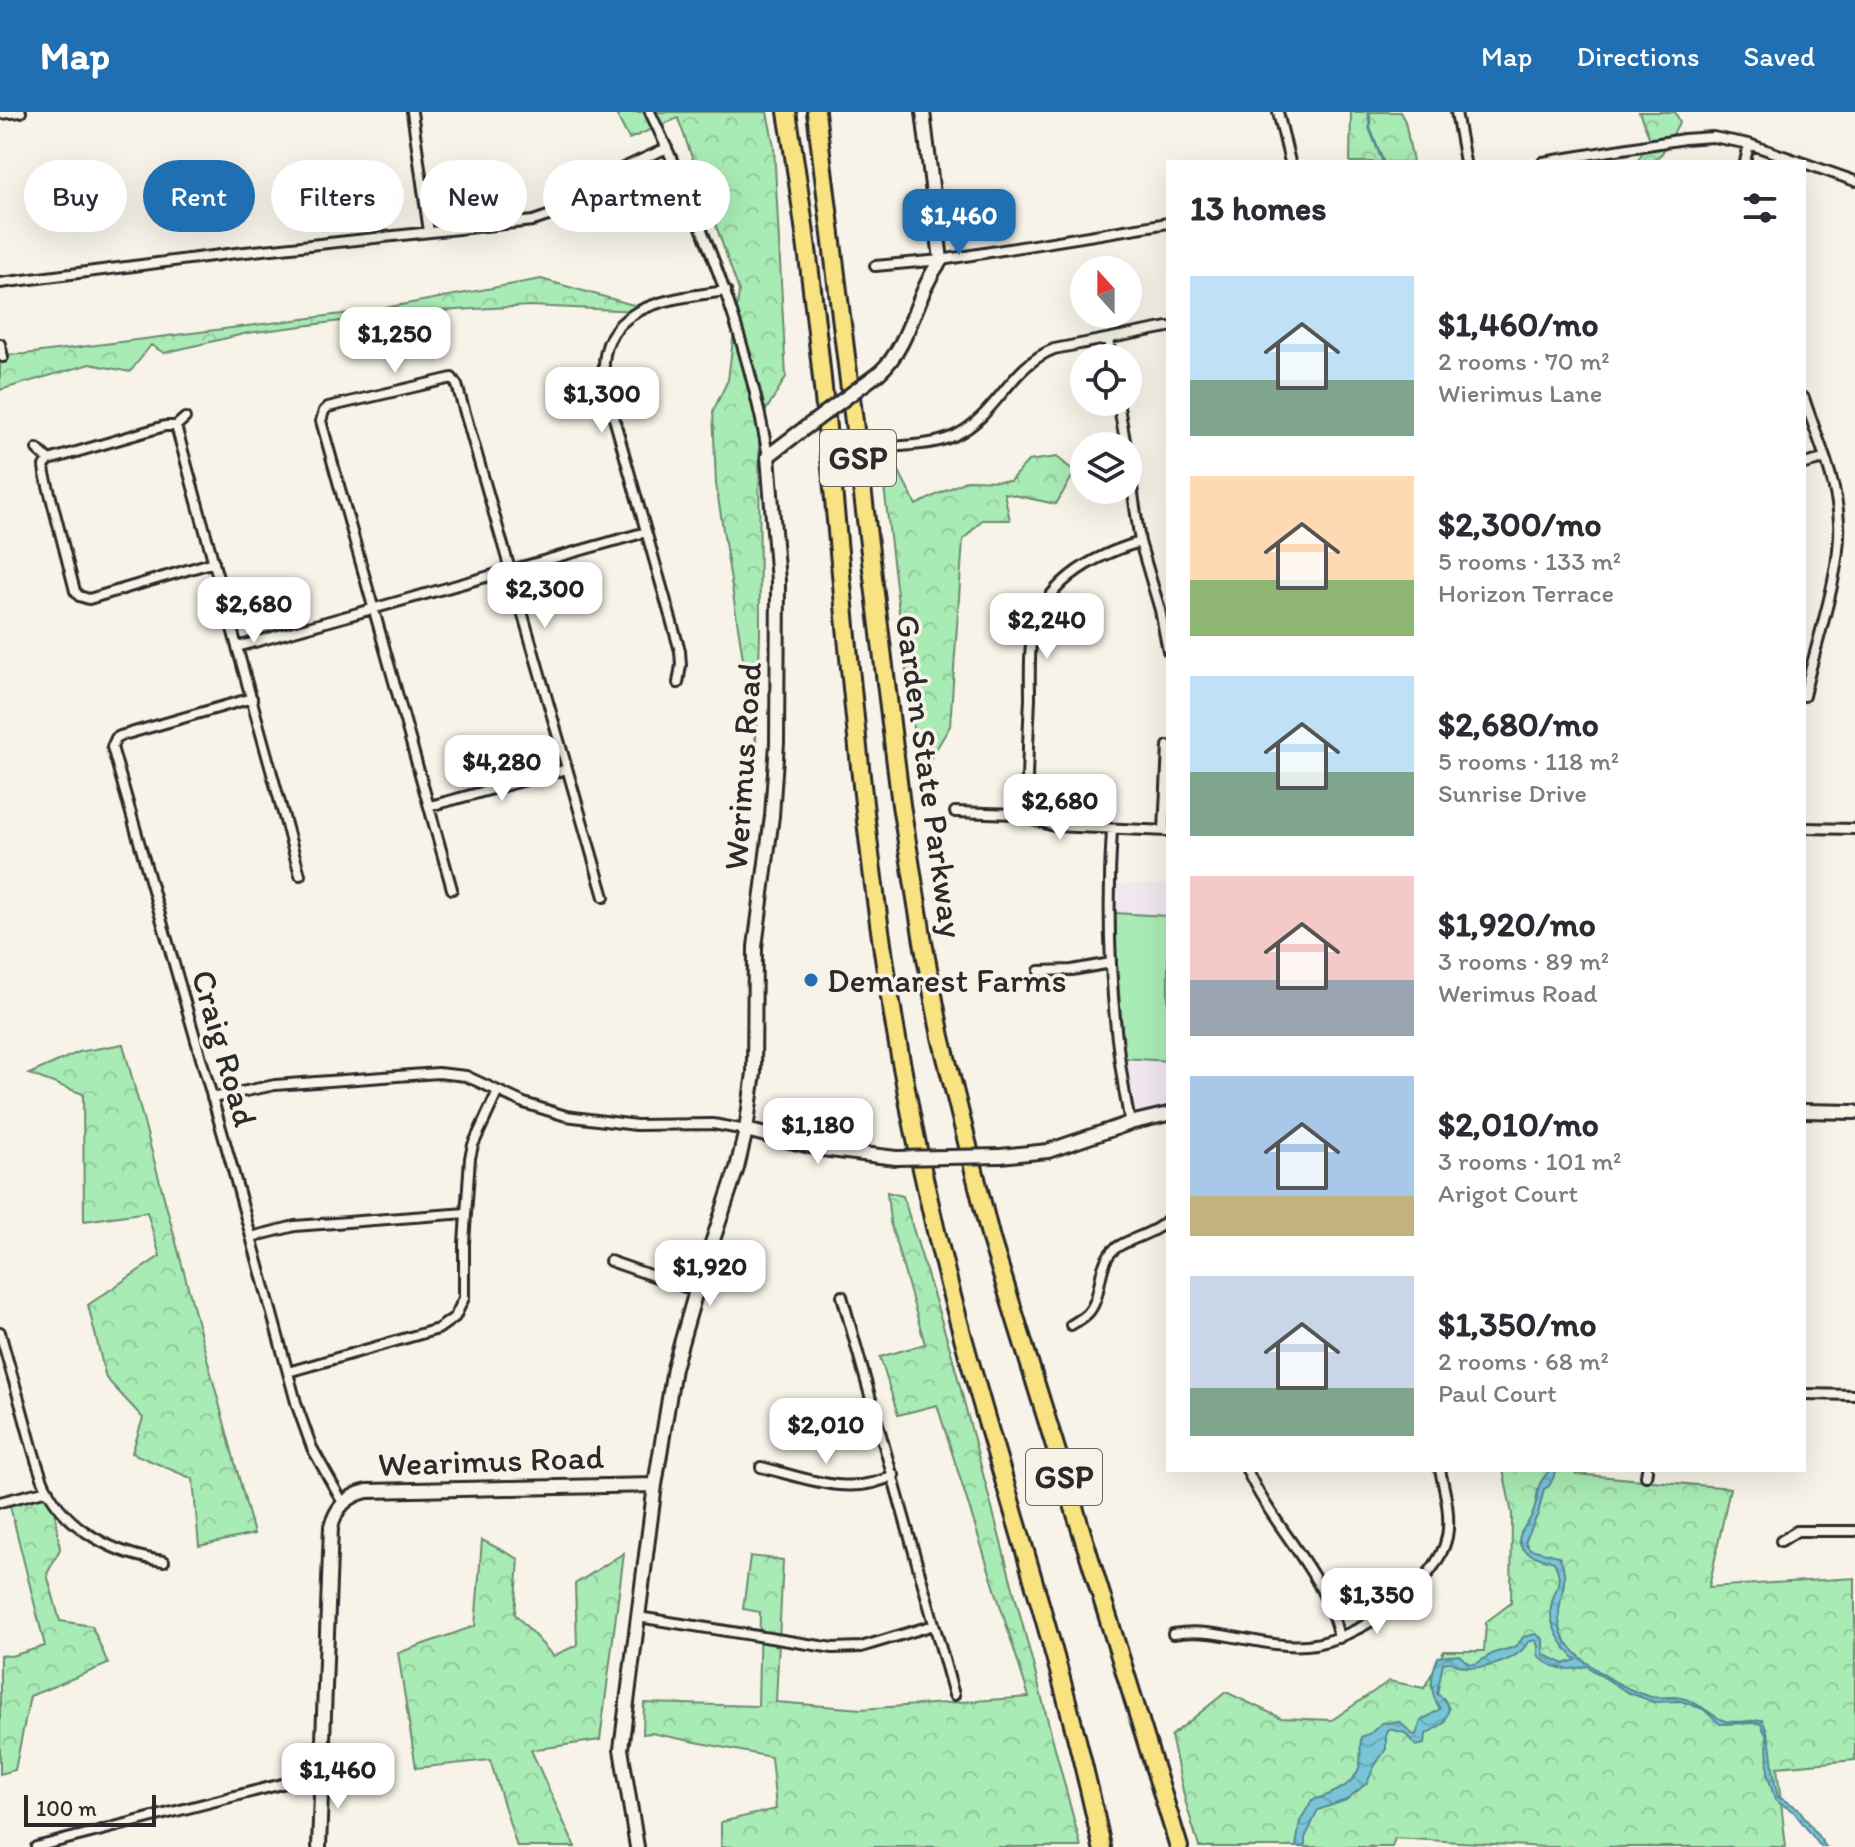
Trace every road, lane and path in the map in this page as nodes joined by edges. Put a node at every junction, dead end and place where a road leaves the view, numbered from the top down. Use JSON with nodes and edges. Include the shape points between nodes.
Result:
{"nodes":[{"id":1,"x":21,"y":112,"type":"edge"},
{"id":2,"x":412,"y":112,"type":"edge"},
{"id":3,"x":650,"y":112,"type":"edge"},
{"id":4,"x":787,"y":112,"type":"edge"},
{"id":5,"x":816,"y":112,"type":"edge"},
{"id":6,"x":923,"y":112,"type":"edge"},
{"id":7,"x":1278,"y":112,"type":"edge"},
{"id":8,"x":1456,"y":112,"type":"edge"},
{"id":9,"x":0,"y":114,"type":"edge"},
{"id":10,"x":1749,"y":144,"type":"junction"},
{"id":11,"x":667,"y":148,"type":"junction"},
{"id":12,"x":1290,"y":160,"type":"edge"},
{"id":13,"x":1465,"y":160,"type":"edge"},
{"id":14,"x":1555,"y":160,"type":"edge"},
{"id":15,"x":1745,"y":160,"type":"edge"},
{"id":16,"x":1797,"y":160,"type":"edge"},
{"id":17,"x":1806,"y":163,"type":"edge"},
{"id":18,"x":420,"y":168,"type":"edge"},
{"id":19,"x":1855,"y":181,"type":"edge"},
{"id":20,"x":527,"y":222,"type":"edge"},
{"id":21,"x":1166,"y":223,"type":"edge"},
{"id":22,"x":429,"y":232,"type":"edge"},
{"id":23,"x":941,"y":260,"type":"junction"},
{"id":24,"x":875,"y":266,"type":"dead end"},
{"id":25,"x":0,"y":283,"type":"edge"},
{"id":26,"x":726,"y":291,"type":"junction"},
{"id":27,"x":1166,"y":327,"type":"edge"},
{"id":28,"x":1108,"y":339,"type":"junction"},
{"id":29,"x":0,"y":344,"type":"edge"},
{"id":30,"x":1109,"y":344,"type":"edge"},
{"id":31,"x":3,"y":357,"type":"dead end"},
{"id":32,"x":1806,"y":404,"type":"edge"},
{"id":33,"x":185,"y":418,"type":"dead end"},
{"id":34,"x":176,"y":426,"type":"junction"},
{"id":35,"x":889,"y":447,"type":"dead end"},
{"id":36,"x":37,"y":449,"type":"dead end"},
{"id":37,"x":768,"y":456,"type":"junction"},
{"id":38,"x":1824,"y":459,"type":"junction"},
{"id":39,"x":49,"y":460,"type":"junction"},
{"id":40,"x":1806,"y":464,"type":"edge"},
{"id":41,"x":1135,"y":504,"type":"edge"},
{"id":42,"x":646,"y":532,"type":"junction"},
{"id":43,"x":1140,"y":542,"type":"junction"},
{"id":44,"x":214,"y":562,"type":"junction"},
{"id":45,"x":512,"y":570,"type":"junction"},
{"id":46,"x":375,"y":608,"type":"junction"},
{"id":47,"x":1166,"y":641,"type":"edge"},
{"id":48,"x":237,"y":647,"type":"junction"},
{"id":49,"x":678,"y":683,"type":"dead end"},
{"id":50,"x":1806,"y":687,"type":"edge"},
{"id":51,"x":252,"y":698,"type":"junction"},
{"id":52,"x":567,"y":769,"type":"junction"},
{"id":53,"x":430,"y":806,"type":"junction"},
{"id":54,"x":955,"y":812,"type":"dead end"},
{"id":55,"x":1026,"y":816,"type":"junction"},
{"id":56,"x":1806,"y":828,"type":"edge"},
{"id":57,"x":1112,"y":829,"type":"junction"},
{"id":58,"x":1855,"y":829,"type":"edge"},
{"id":59,"x":1166,"y":831,"type":"edge"},
{"id":60,"x":300,"y":875,"type":"dead end"},
{"id":61,"x":452,"y":889,"type":"dead end"},
{"id":62,"x":604,"y":897,"type":"dead end"},
{"id":63,"x":1111,"y":963,"type":"junction"},
{"id":64,"x":1039,"y":971,"type":"dead end"},
{"id":65,"x":498,"y":1091,"type":"junction"},
{"id":66,"x":212,"y":1098,"type":"junction"},
{"id":67,"x":1806,"y":1111,"type":"edge"},
{"id":68,"x":1855,"y":1112,"type":"edge"},
{"id":69,"x":1166,"y":1114,"type":"edge"},
{"id":70,"x":1130,"y":1123,"type":"junction"},
{"id":71,"x":746,"y":1130,"type":"junction"},
{"id":72,"x":466,"y":1213,"type":"junction"},
{"id":73,"x":1166,"y":1221,"type":"edge"},
{"id":74,"x":251,"y":1237,"type":"junction"},
{"id":75,"x":610,"y":1261,"type":"dead end"},
{"id":76,"x":696,"y":1291,"type":"junction"},
{"id":77,"x":842,"y":1296,"type":"dead end"},
{"id":78,"x":1071,"y":1325,"type":"dead end"},
{"id":79,"x":0,"y":1332,"type":"edge"},
{"id":80,"x":288,"y":1372,"type":"junction"},
{"id":81,"x":1806,"y":1394,"type":"edge"},
{"id":82,"x":1855,"y":1395,"type":"edge"},
{"id":83,"x":761,"y":1467,"type":"dead end"},
{"id":84,"x":1248,"y":1472,"type":"edge"},
{"id":85,"x":1440,"y":1472,"type":"edge"},
{"id":86,"x":894,"y":1475,"type":"junction"},
{"id":87,"x":655,"y":1485,"type":"junction"},
{"id":88,"x":48,"y":1490,"type":"junction"},
{"id":89,"x":0,"y":1502,"type":"edge"},
{"id":90,"x":343,"y":1503,"type":"junction"},
{"id":91,"x":1855,"y":1531,"type":"edge"},
{"id":92,"x":1781,"y":1541,"type":"dead end"},
{"id":93,"x":164,"y":1561,"type":"dead end"},
{"id":94,"x":638,"y":1617,"type":"junction"},
{"id":95,"x":934,"y":1625,"type":"junction"},
{"id":96,"x":1173,"y":1634,"type":"dead end"},
{"id":97,"x":1339,"y":1638,"type":"junction"},
{"id":98,"x":954,"y":1695,"type":"dead end"},
{"id":99,"x":321,"y":1774,"type":"junction"},
{"id":100,"x":36,"y":1847,"type":"edge"},
{"id":101,"x":319,"y":1847,"type":"edge"},
{"id":102,"x":637,"y":1847,"type":"edge"},
{"id":103,"x":1102,"y":1847,"type":"edge"},
{"id":104,"x":1179,"y":1847,"type":"edge"}],
"edges":[{"from":1,"to":9,"type":"street"},
{"from":2,"to":18,"type":"street"},
{"from":3,"to":11,"type":"street"},
{"from":4,"to":103,"type":"highway","name":"Garden State Parkway","number":"GSP","via":[[813,302],[871,862],[900,1054],[938,1244],[1056,1658]]},
{"from":5,"to":104,"type":"highway","name":"Garden State Parkway","number":"GSP","via":[[901,805],[941,1037],[991,1239]]},
{"from":6,"to":23,"type":"main road"},
{"from":7,"to":12,"type":"street"},
{"from":8,"to":13,"type":"street"},
{"from":10,"to":14,"type":"street","via":[[1699,137]]},
{"from":10,"to":15,"type":"street"},
{"from":10,"to":16,"type":"street"},
{"from":11,"to":20,"type":"street","via":[[623,168],[576,203]]},
{"from":11,"to":26,"type":"street"},
{"from":17,"to":19,"type":"street"},
{"from":21,"to":23,"type":"street"},
{"from":22,"to":25,"type":"street"},
{"from":23,"to":24,"type":"street"},
{"from":23,"to":37,"type":"main road","bridge":true,"via":[[896,351],[879,373]]},
{"from":26,"to":37,"type":"street","via":[[751,371]]},
{"from":26,"to":42,"type":"street","via":[[678,297],[638,311],[617,328],[606,351],[606,390]]},
{"from":27,"to":28,"type":"street"},
{"from":28,"to":30,"type":"street"},
{"from":28,"to":35,"type":"street","via":[[1054,349],[1029,361],[982,416],[959,434],[933,443]]},
{"from":29,"to":31,"type":"street"},
{"from":32,"to":38,"type":"street"},
{"from":33,"to":34,"type":"street"},
{"from":34,"to":39,"type":"street"},
{"from":34,"to":44,"type":"street"},
{"from":36,"to":39,"type":"street"},
{"from":37,"to":71,"type":"main road","name":"Werimus Road","via":[[778,581],[777,743],[755,950],[754,1073]]},
{"from":38,"to":40,"type":"street"},
{"from":38,"to":50,"type":"street","via":[[1837,502],[1839,541]]},
{"from":39,"to":44,"type":"street","via":[[45,474],[79,596],[89,599]]},
{"from":41,"to":43,"type":"street"},
{"from":42,"to":45,"type":"street"},
{"from":42,"to":49,"type":"street","via":[[680,651]]},
{"from":43,"to":47,"type":"street"},
{"from":43,"to":55,"type":"street","via":[[1079,568],[1055,590],[1039,616],[1031,644]]},
{"from":44,"to":48,"type":"street"},
{"from":45,"to":46,"type":"street"},
{"from":45,"to":46,"type":"street","via":[[452,378],[328,407],[321,421]]},
{"from":45,"to":52,"type":"street"},
{"from":46,"to":48,"type":"street"},
{"from":46,"to":53,"type":"street"},
{"from":48,"to":51,"type":"street"},
{"from":51,"to":60,"type":"street"},
{"from":51,"to":66,"type":"street","name":"Craig Road","via":[[120,736],[112,747]]},
{"from":52,"to":53,"type":"street"},
{"from":52,"to":62,"type":"street"},
{"from":53,"to":61,"type":"street"},
{"from":54,"to":55,"type":"street"},
{"from":55,"to":57,"type":"street","via":[[1054,826]]},
{"from":56,"to":58,"type":"street"},
{"from":57,"to":59,"type":"street"},
{"from":57,"to":63,"type":"street"},
{"from":63,"to":64,"type":"street"},
{"from":63,"to":70,"type":"street"},
{"from":65,"to":66,"type":"street","via":[[466,1076],[438,1073],[275,1085]]},
{"from":65,"to":71,"type":"street","via":[[588,1120]]},
{"from":65,"to":72,"type":"street","via":[[473,1145]]},
{"from":66,"to":74,"type":"street","name":"Craig Road"},
{"from":67,"to":68,"type":"main road"},
{"from":69,"to":70,"type":"main road"},
{"from":70,"to":71,"type":"main road","bridge":true,"via":[[1058,1149],[896,1158],[822,1149]]},
{"from":71,"to":76,"type":"main road","name":"Werimus Road"},
{"from":72,"to":74,"type":"street","via":[[295,1226]]},
{"from":72,"to":80,"type":"street","via":[[464,1298],[455,1317],[438,1329]]},
{"from":73,"to":78,"type":"street","via":[[1112,1250],[1088,1313]]},
{"from":74,"to":80,"type":"street","name":"Craig Road"},
{"from":75,"to":76,"type":"street"},
{"from":76,"to":87,"type":"main road","name":"Werimus Road","via":[[674,1368]]},
{"from":77,"to":86,"type":"street"},
{"from":79,"to":88,"type":"street"},
{"from":80,"to":90,"type":"street","name":"Craig Road","via":[[304,1429]]},
{"from":81,"to":82,"type":"street"},
{"from":83,"to":86,"type":"street","via":[[845,1487]]},
{"from":84,"to":97,"type":"street","via":[[1266,1509],[1331,1604]]},
{"from":85,"to":97,"type":"street","via":[[1449,1523],[1439,1559],[1414,1591]]},
{"from":86,"to":95,"type":"street"},
{"from":87,"to":90,"type":"main road","name":"Wearimus Road","via":[[367,1491]]},
{"from":87,"to":94,"type":"main road","name":"Werimus Road"},
{"from":88,"to":89,"type":"street"},
{"from":88,"to":93,"type":"street","via":[[68,1518],[96,1539]]},
{"from":90,"to":99,"type":"main road","name":"Wearimus Road","via":[[331,1527]]},
{"from":91,"to":92,"type":"street","via":[[1797,1531]]},
{"from":94,"to":95,"type":"street","via":[[833,1648],[861,1647]]},
{"from":94,"to":102,"type":"main road","name":"Werimus Road","via":[[621,1749]]},
{"from":95,"to":98,"type":"street"},
{"from":96,"to":97,"type":"street","via":[[1190,1631],[1290,1646]]},
{"from":99,"to":100,"type":"street"},
{"from":99,"to":101,"type":"main road","name":"Wearimus Road"}]}
